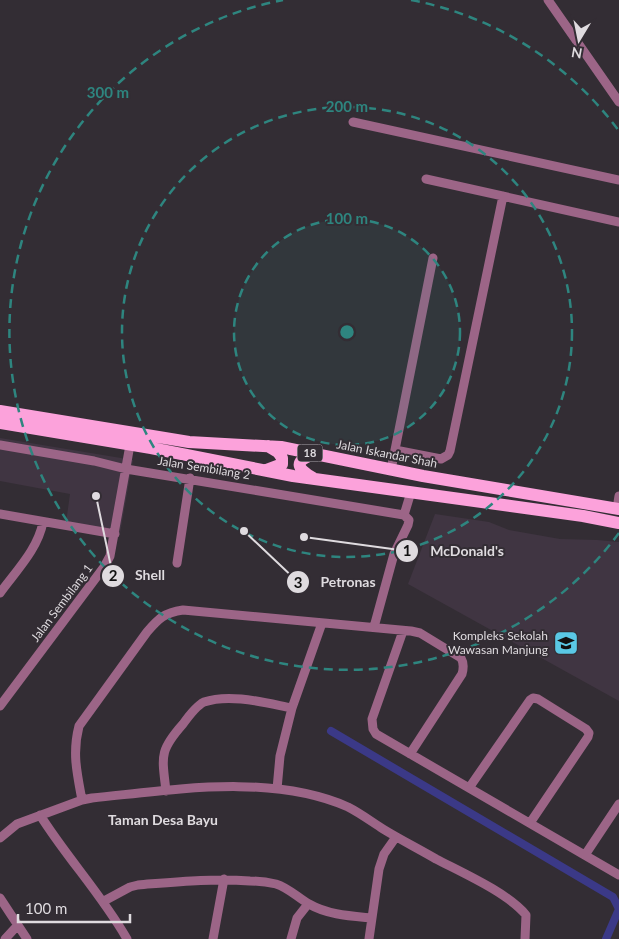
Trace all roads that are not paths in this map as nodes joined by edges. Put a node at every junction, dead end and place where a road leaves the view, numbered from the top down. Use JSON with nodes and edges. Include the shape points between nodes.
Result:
{"nodes":[{"id":1,"x":548,"y":0,"type":"edge"},
{"id":2,"x":619,"y":102,"type":"edge"},
{"id":3,"x":354,"y":122,"type":"dead end"},
{"id":4,"x":426,"y":179,"type":"dead end"},
{"id":5,"x":619,"y":180,"type":"edge"},
{"id":6,"x":503,"y":196,"type":"junction"},
{"id":7,"x":619,"y":222,"type":"edge"},
{"id":8,"x":433,"y":258,"type":"dead end"},
{"id":9,"x":0,"y":411,"type":"edge"},
{"id":10,"x":0,"y":423,"type":"edge"},
{"id":11,"x":0,"y":445,"type":"edge"},
{"id":12,"x":130,"y":445,"type":"junction"},
{"id":13,"x":268,"y":446,"type":"junction"},
{"id":14,"x":395,"y":450,"type":"junction"},
{"id":15,"x":314,"y":454,"type":"junction"},
{"id":16,"x":126,"y":469,"type":"junction"},
{"id":17,"x":391,"y":470,"type":"junction"},
{"id":18,"x":264,"y":471,"type":"junction"},
{"id":19,"x":190,"y":478,"type":"junction"},
{"id":20,"x":315,"y":479,"type":"junction"},
{"id":21,"x":410,"y":492,"type":"junction"},
{"id":22,"x":619,"y":496,"type":"edge"},
{"id":23,"x":618,"y":509,"type":"edge"},
{"id":24,"x":0,"y":514,"type":"edge"},
{"id":25,"x":404,"y":515,"type":"junction"},
{"id":26,"x":43,"y":522,"type":"junction"},
{"id":27,"x":619,"y":523,"type":"edge"},
{"id":28,"x":115,"y":534,"type":"junction"},
{"id":29,"x":176,"y":563,"type":"dead end"},
{"id":30,"x":0,"y":593,"type":"edge"},
{"id":31,"x":322,"y":624,"type":"junction"},
{"id":32,"x":374,"y":628,"type":"junction"},
{"id":33,"x":404,"y":631,"type":"junction"},
{"id":34,"x":0,"y":706,"type":"edge"},
{"id":35,"x":292,"y":708,"type":"junction"},
{"id":36,"x":410,"y":754,"type":"junction"},
{"id":37,"x":469,"y":788,"type":"junction"},
{"id":38,"x":277,"y":789,"type":"junction"},
{"id":39,"x":166,"y":791,"type":"junction"},
{"id":40,"x":82,"y":800,"type":"junction"},
{"id":41,"x":619,"y":804,"type":"edge"},
{"id":42,"x":40,"y":815,"type":"junction"},
{"id":43,"x":530,"y":823,"type":"junction"},
{"id":44,"x":396,"y":837,"type":"junction"},
{"id":45,"x":0,"y":838,"type":"edge"},
{"id":46,"x":585,"y":855,"type":"junction"},
{"id":47,"x":619,"y":875,"type":"edge"},
{"id":48,"x":224,"y":879,"type":"junction"},
{"id":49,"x":0,"y":898,"type":"edge"},
{"id":50,"x":104,"y":901,"type":"junction"},
{"id":51,"x":308,"y":904,"type":"junction"},
{"id":52,"x":372,"y":918,"type":"junction"},
{"id":53,"x":17,"y":926,"type":"junction"},
{"id":54,"x":5,"y":939,"type":"edge"},
{"id":55,"x":27,"y":939,"type":"edge"},
{"id":56,"x":127,"y":939,"type":"edge"},
{"id":57,"x":213,"y":939,"type":"edge"},
{"id":58,"x":291,"y":939,"type":"edge"},
{"id":59,"x":369,"y":939,"type":"edge"},
{"id":60,"x":525,"y":939,"type":"edge"}],
"edges":[{"from":1,"to":2,"type":"street"},
{"from":3,"to":5,"type":"street"},
{"from":4,"to":6,"type":"street"},
{"from":6,"to":7,"type":"street"},
{"from":6,"to":14,"type":"street","via":[[450,451],[441,459]]},
{"from":8,"to":14,"type":"street"},
{"from":9,"to":13,"type":"main road","name":"Jalan Iskandar Shah","number":"18","via":[[189,442]]},
{"from":10,"to":12,"type":"main road","number":"18"},
{"from":11,"to":16,"type":"street","name":"Jalan Sembilang 2"},
{"from":12,"to":16,"type":"street","name":"Jalan Sembilang 1"},
{"from":12,"to":18,"type":"main road","number":"18"},
{"from":13,"to":15,"type":"main road","name":"Jalan Iskandar Shah","number":"18"},
{"from":13,"to":18,"type":"main road","via":[[278,452],[282,464]]},
{"from":14,"to":17,"type":"street"},
{"from":15,"to":17,"type":"main road","name":"Jalan Iskandar Shah","number":"18"},
{"from":15,"to":20,"type":"main road","via":[[302,458],[299,467]]},
{"from":16,"to":19,"type":"street","name":"Jalan Sembilang 2"},
{"from":16,"to":28,"type":"street","name":"Jalan Sembilang 1"},
{"from":17,"to":23,"type":"main road","name":"Jalan Iskandar Shah","number":"18"},
{"from":18,"to":20,"type":"main road","number":"18"},
{"from":19,"to":25,"type":"street","name":"Jalan Sembilang 2"},
{"from":19,"to":29,"type":"street"},
{"from":20,"to":21,"type":"main road","number":"18"},
{"from":21,"to":25,"type":"street"},
{"from":21,"to":27,"type":"main road","number":"18"},
{"from":22,"to":23,"type":"street"},
{"from":24,"to":26,"type":"street"},
{"from":25,"to":32,"type":"street","via":[[409,520],[408,525],[394,554]]},
{"from":26,"to":28,"type":"street"},
{"from":26,"to":30,"type":"street","via":[[34,546]]},
{"from":28,"to":34,"type":"street","name":"Jalan Sembilang 1","via":[[104,567]]},
{"from":31,"to":32,"type":"street"},
{"from":31,"to":35,"type":"street"},
{"from":31,"to":40,"type":"street","via":[[183,610],[169,612],[157,621],[79,726],[75,762]]},
{"from":32,"to":33,"type":"street"},
{"from":33,"to":36,"type":"street","via":[[372,724],[376,734]]},
{"from":33,"to":36,"type":"street","via":[[420,633],[463,662],[462,674]]},
{"from":35,"to":38,"type":"street","via":[[280,756]]},
{"from":35,"to":39,"type":"street","via":[[243,699],[203,703],[169,740],[164,750]]},
{"from":36,"to":37,"type":"street"},
{"from":37,"to":43,"type":"street"},
{"from":37,"to":43,"type":"street","via":[[530,700],[538,699],[589,733]]},
{"from":38,"to":39,"type":"street","via":[[228,787]]},
{"from":38,"to":44,"type":"street","via":[[315,795],[349,808]]},
{"from":39,"to":40,"type":"street"},
{"from":40,"to":42,"type":"street"},
{"from":41,"to":46,"type":"street"},
{"from":42,"to":45,"type":"street","via":[[17,824]]},
{"from":42,"to":50,"type":"street"},
{"from":43,"to":46,"type":"street"},
{"from":44,"to":52,"type":"street","via":[[384,854],[379,869]]},
{"from":44,"to":60,"type":"street","via":[[521,909],[526,915]]},
{"from":46,"to":47,"type":"street"},
{"from":48,"to":50,"type":"street","via":[[138,885]]},
{"from":48,"to":51,"type":"street","via":[[275,884]]},
{"from":48,"to":57,"type":"street"},
{"from":49,"to":53,"type":"street"},
{"from":50,"to":56,"type":"street"},
{"from":51,"to":52,"type":"street","via":[[334,913]]},
{"from":51,"to":58,"type":"street","via":[[296,918]]},
{"from":52,"to":59,"type":"street"},
{"from":53,"to":54,"type":"street"},
{"from":53,"to":55,"type":"street"}]}
